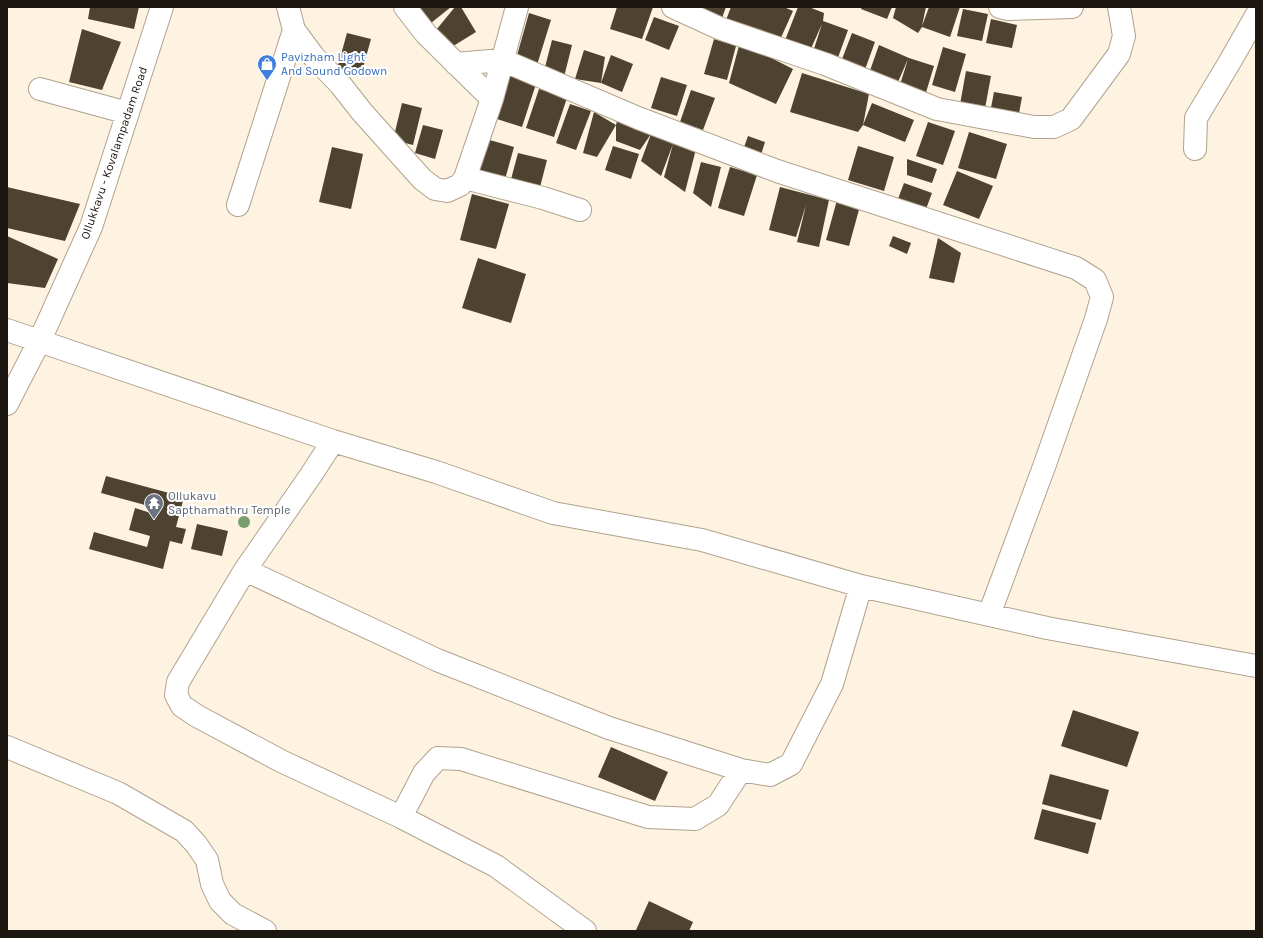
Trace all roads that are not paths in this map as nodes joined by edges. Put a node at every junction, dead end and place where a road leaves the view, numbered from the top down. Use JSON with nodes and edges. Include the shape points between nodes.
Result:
{"nodes":[{"id":1,"x":162,"y":7,"type":"edge"},
{"id":2,"x":288,"y":7,"type":"edge"},
{"id":3,"x":405,"y":7,"type":"edge"},
{"id":4,"x":517,"y":7,"type":"edge"},
{"id":5,"x":673,"y":7,"type":"edge"},
{"id":6,"x":1000,"y":7,"type":"edge"},
{"id":7,"x":1072,"y":7,"type":"edge"},
{"id":8,"x":1119,"y":7,"type":"edge"},
{"id":9,"x":1256,"y":16,"type":"edge"},
{"id":10,"x":294,"y":30,"type":"junction"},
{"id":11,"x":502,"y":60,"type":"junction"},
{"id":12,"x":456,"y":64,"type":"junction"},
{"id":13,"x":40,"y":89,"type":"dead end"},
{"id":14,"x":492,"y":99,"type":"junction"},
{"id":15,"x":128,"y":113,"type":"junction"},
{"id":16,"x":1195,"y":149,"type":"dead end"},
{"id":17,"x":465,"y":178,"type":"junction"},
{"id":18,"x":238,"y":205,"type":"dead end"},
{"id":19,"x":580,"y":210,"type":"dead end"},
{"id":20,"x":7,"y":330,"type":"edge"},
{"id":21,"x":40,"y":340,"type":"junction"},
{"id":22,"x":7,"y":404,"type":"edge"},
{"id":23,"x":333,"y":441,"type":"junction"},
{"id":24,"x":245,"y":570,"type":"junction"},
{"id":25,"x":861,"y":586,"type":"junction"},
{"id":26,"x":989,"y":615,"type":"junction"},
{"id":27,"x":1256,"y":666,"type":"edge"},
{"id":28,"x":7,"y":747,"type":"edge"},
{"id":29,"x":741,"y":770,"type":"junction"},
{"id":30,"x":401,"y":817,"type":"junction"},
{"id":31,"x":265,"y":931,"type":"edge"},
{"id":32,"x":585,"y":931,"type":"edge"}],
"edges":[{"from":1,"to":15,"type":"street","name":"Ollukkavu - Kovalampadam Road"},
{"from":2,"to":10,"type":"street"},
{"from":3,"to":12,"type":"street","via":[[426,34]]},
{"from":4,"to":11,"type":"street"},
{"from":5,"to":8,"type":"street","via":[[718,28],[825,64],[936,110],[1034,127],[1054,127],[1071,119],[1119,54],[1124,36]]},
{"from":6,"to":7,"type":"street"},
{"from":9,"to":16,"type":"street","via":[[1196,118]]},
{"from":10,"to":17,"type":"street","via":[[314,57],[422,180],[436,189],[447,191],[460,185]]},
{"from":10,"to":18,"type":"street"},
{"from":11,"to":12,"type":"street"},
{"from":11,"to":14,"type":"street"},
{"from":11,"to":26,"type":"street","via":[[638,118],[777,171],[1076,268],[1095,280],[1102,297],[1096,319]]},
{"from":12,"to":14,"type":"street"},
{"from":13,"to":15,"type":"street"},
{"from":14,"to":17,"type":"street"},
{"from":15,"to":21,"type":"street","name":"Ollukkavu - Kovalampadam Road","via":[[91,227]]},
{"from":17,"to":19,"type":"street"},
{"from":20,"to":21,"type":"street"},
{"from":21,"to":22,"type":"street","name":"Ollukkavu - Kovalampadam Road"},
{"from":21,"to":23,"type":"street"},
{"from":23,"to":24,"type":"street"},
{"from":23,"to":25,"type":"street","via":[[436,472],[553,514],[702,540]]},
{"from":24,"to":29,"type":"street","via":[[444,663],[608,728]]},
{"from":24,"to":30,"type":"street","via":[[178,682],[176,695],[182,706],[280,761]]},
{"from":25,"to":26,"type":"street"},
{"from":25,"to":29,"type":"street","via":[[832,684],[791,764],[770,775]]},
{"from":26,"to":27,"type":"street"},
{"from":28,"to":31,"type":"street","via":[[118,793],[184,831],[207,860],[212,884],[220,901],[233,914]]},
{"from":29,"to":30,"type":"street","via":[[718,805],[695,819],[648,817],[461,759],[438,758],[424,773]]},
{"from":30,"to":32,"type":"street","via":[[496,866]]}]}
